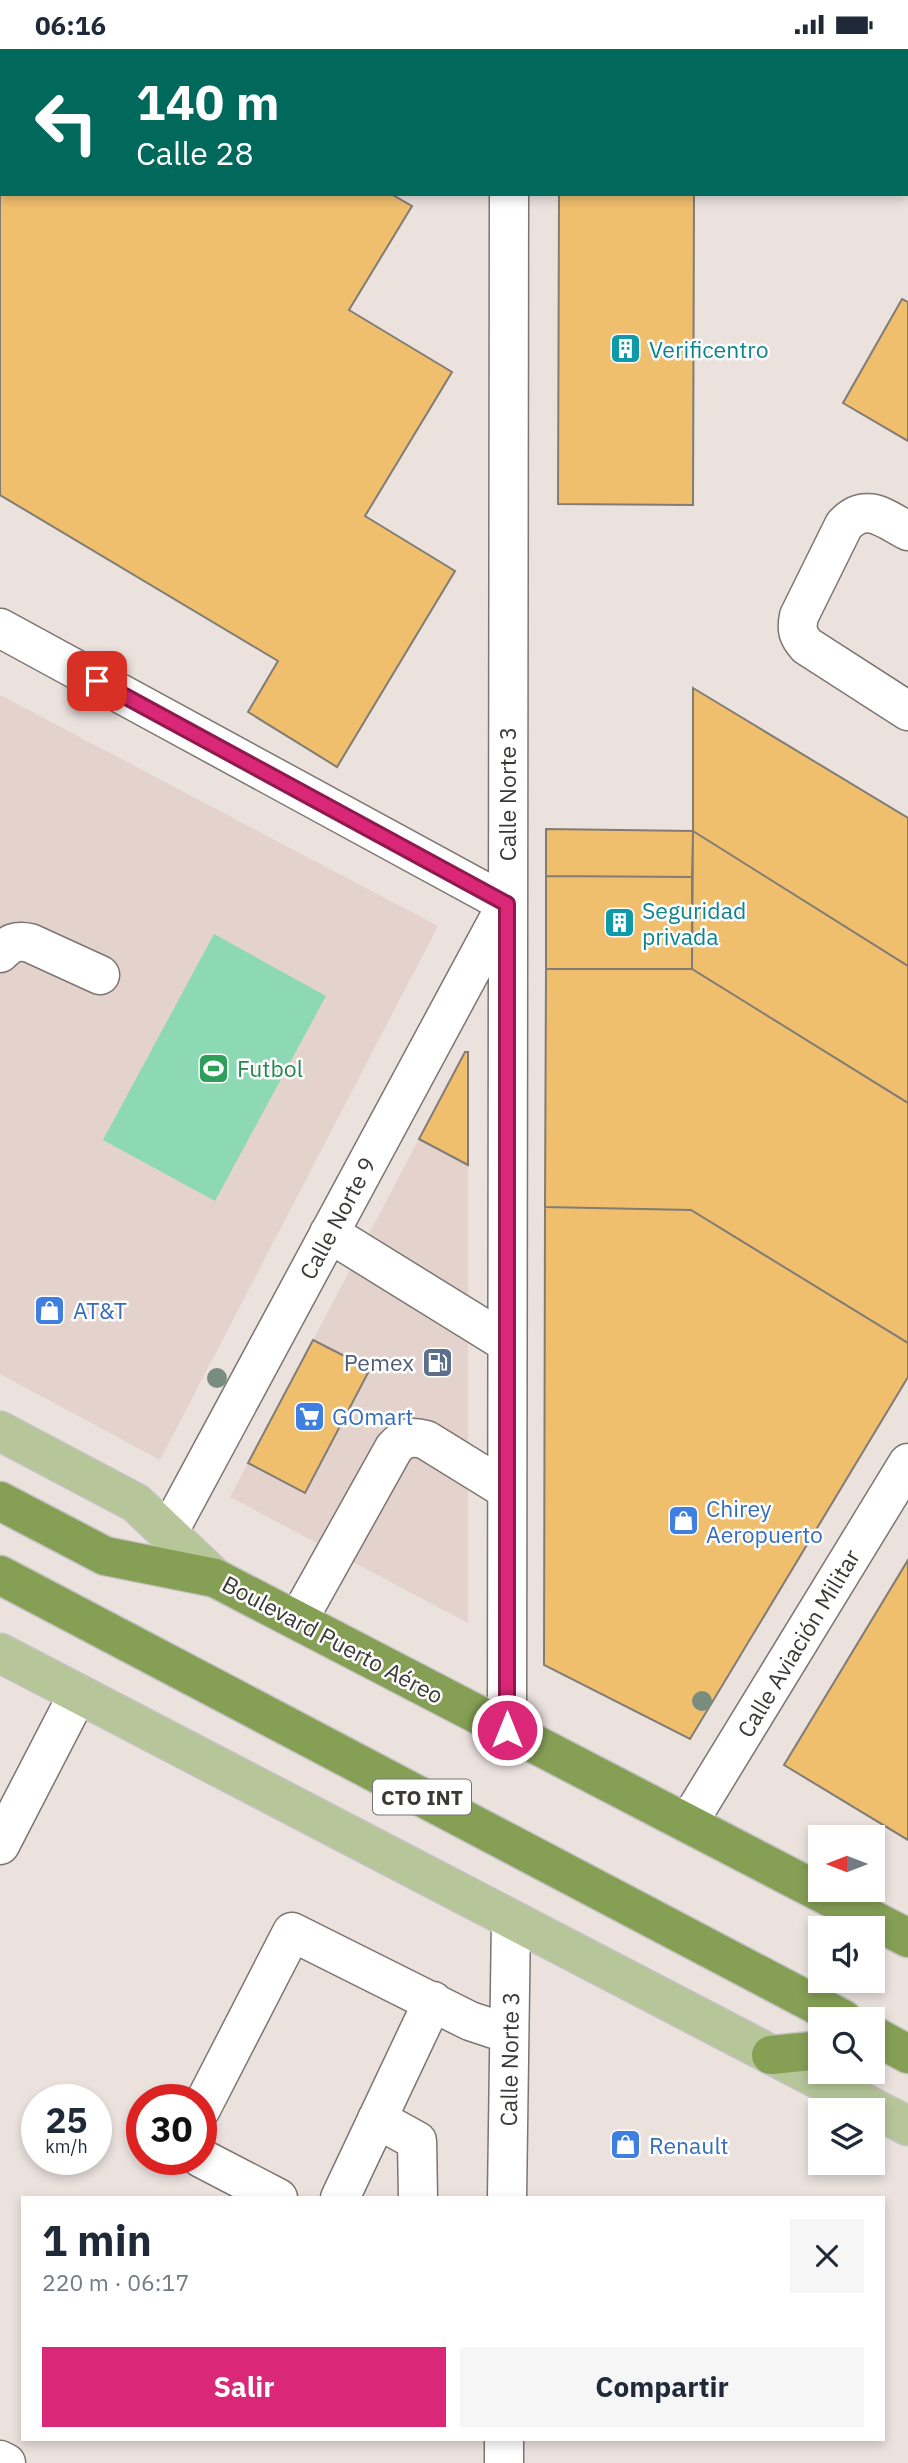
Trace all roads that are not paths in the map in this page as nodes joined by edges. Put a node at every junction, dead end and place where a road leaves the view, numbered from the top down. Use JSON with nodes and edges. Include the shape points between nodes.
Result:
{"nodes":[{"id":1,"x":509,"y":196,"type":"edge"},
{"id":2,"x":908,"y":531,"type":"edge"},
{"id":3,"x":0,"y":628,"type":"edge"},
{"id":4,"x":908,"y":711,"type":"edge"},
{"id":5,"x":507,"y":904,"type":"junction"},
{"id":6,"x":0,"y":953,"type":"edge"},
{"id":7,"x":100,"y":975,"type":"dead end"},
{"id":8,"x":329,"y":1233,"type":"junction"},
{"id":9,"x":507,"y":1343,"type":"junction"},
{"id":10,"x":2,"y":1430,"type":"edge"},
{"id":11,"x":908,"y":1463,"type":"edge"},
{"id":12,"x":507,"y":1490,"type":"junction"},
{"id":13,"x":0,"y":1501,"type":"edge"},
{"id":14,"x":168,"y":1533,"type":"junction"},
{"id":15,"x":0,"y":1576,"type":"edge"},
{"id":16,"x":215,"y":1577,"type":"junction"},
{"id":17,"x":298,"y":1620,"type":"junction"},
{"id":18,"x":0,"y":1653,"type":"edge"},
{"id":19,"x":78,"y":1694,"type":"junction"},
{"id":20,"x":507,"y":1730,"type":"junction"},
{"id":21,"x":688,"y":1823,"type":"junction"},
{"id":22,"x":0,"y":1845,"type":"edge"},
{"id":23,"x":511,"y":1920,"type":"junction"},
{"id":24,"x":908,"y":1938,"type":"edge"},
{"id":25,"x":433,"y":2001,"type":"junction"},
{"id":26,"x":820,"y":2007,"type":"edge"},
{"id":27,"x":509,"y":2034,"type":"junction"},
{"id":28,"x":808,"y":2051,"type":"edge"},
{"id":29,"x":771,"y":2055,"type":"junction"},
{"id":30,"x":214,"y":2084,"type":"edge"},
{"id":31,"x":377,"y":2119,"type":"junction"},
{"id":32,"x":908,"y":2126,"type":"edge"},
{"id":33,"x":217,"y":2166,"type":"edge"},
{"id":34,"x":274,"y":2196,"type":"edge"},
{"id":35,"x":341,"y":2196,"type":"edge"},
{"id":36,"x":418,"y":2196,"type":"edge"},
{"id":37,"x":507,"y":2196,"type":"edge"},
{"id":38,"x":504,"y":2441,"type":"edge"},
{"id":39,"x":0,"y":2460,"type":"edge"},
{"id":40,"x":6,"y":2463,"type":"edge"},
{"id":41,"x":503,"y":2463,"type":"edge"}],
"edges":[{"from":1,"to":5,"type":"street","name":"Calle Norte 3"},
{"from":2,"to":4,"type":"street","via":[[876,515],[864,512],[853,516],[797,627],[807,646]]},
{"from":3,"to":5,"type":"street"},
{"from":5,"to":8,"type":"street","name":"Calle Norte 9"},
{"from":5,"to":9,"type":"street","name":"Calle Norte 3"},
{"from":6,"to":7,"type":"street","via":[[19,940]]},
{"from":8,"to":9,"type":"street"},
{"from":8,"to":14,"type":"street","name":"Calle Norte 9"},
{"from":9,"to":12,"type":"street","name":"Calle Norte 3"},
{"from":10,"to":14,"type":"main road","name":"Boulevard Puerto Aéreo","via":[[136,1503]]},
{"from":11,"to":21,"type":"street","name":"Calle Aviación Militar"},
{"from":12,"to":17,"type":"street","via":[[426,1440],[403,1439]]},
{"from":12,"to":20,"type":"street","name":"Calle Norte 3"},
{"from":13,"to":16,"type":"highway","via":[[105,1556]]},
{"from":14,"to":16,"type":"main road","name":"Boulevard Puerto Aéreo"},
{"from":15,"to":26,"type":"highway","number":"CTO INT"},
{"from":16,"to":17,"type":"highway","name":"Boulevard Puerto Aéreo"},
{"from":17,"to":20,"type":"highway","name":"Boulevard Puerto Aéreo"},
{"from":18,"to":19,"type":"main road","number":"CTO INT"},
{"from":19,"to":22,"type":"street"},
{"from":19,"to":23,"type":"main road","number":"CTO INT"},
{"from":20,"to":21,"type":"highway","name":"Boulevard Puerto Aéreo"},
{"from":21,"to":24,"type":"highway","name":"Boulevard Puerto Aéreo"},
{"from":23,"to":27,"type":"street","name":"Calle Norte 3"},
{"from":23,"to":29,"type":"main road","number":"CTO INT"},
{"from":25,"to":27,"type":"street","via":[[470,2021]]},
{"from":25,"to":30,"type":"street","via":[[292,1932]]},
{"from":25,"to":31,"type":"street"},
{"from":27,"to":37,"type":"street","name":"Calle Norte 3"},
{"from":28,"to":29,"type":"highway"},
{"from":29,"to":32,"type":"main road","number":"CTO INT"},
{"from":31,"to":35,"type":"street"},
{"from":31,"to":36,"type":"street","via":[[417,2141]]},
{"from":33,"to":34,"type":"street"},
{"from":38,"to":41,"type":"street"},
{"from":39,"to":40,"type":"street"}]}
